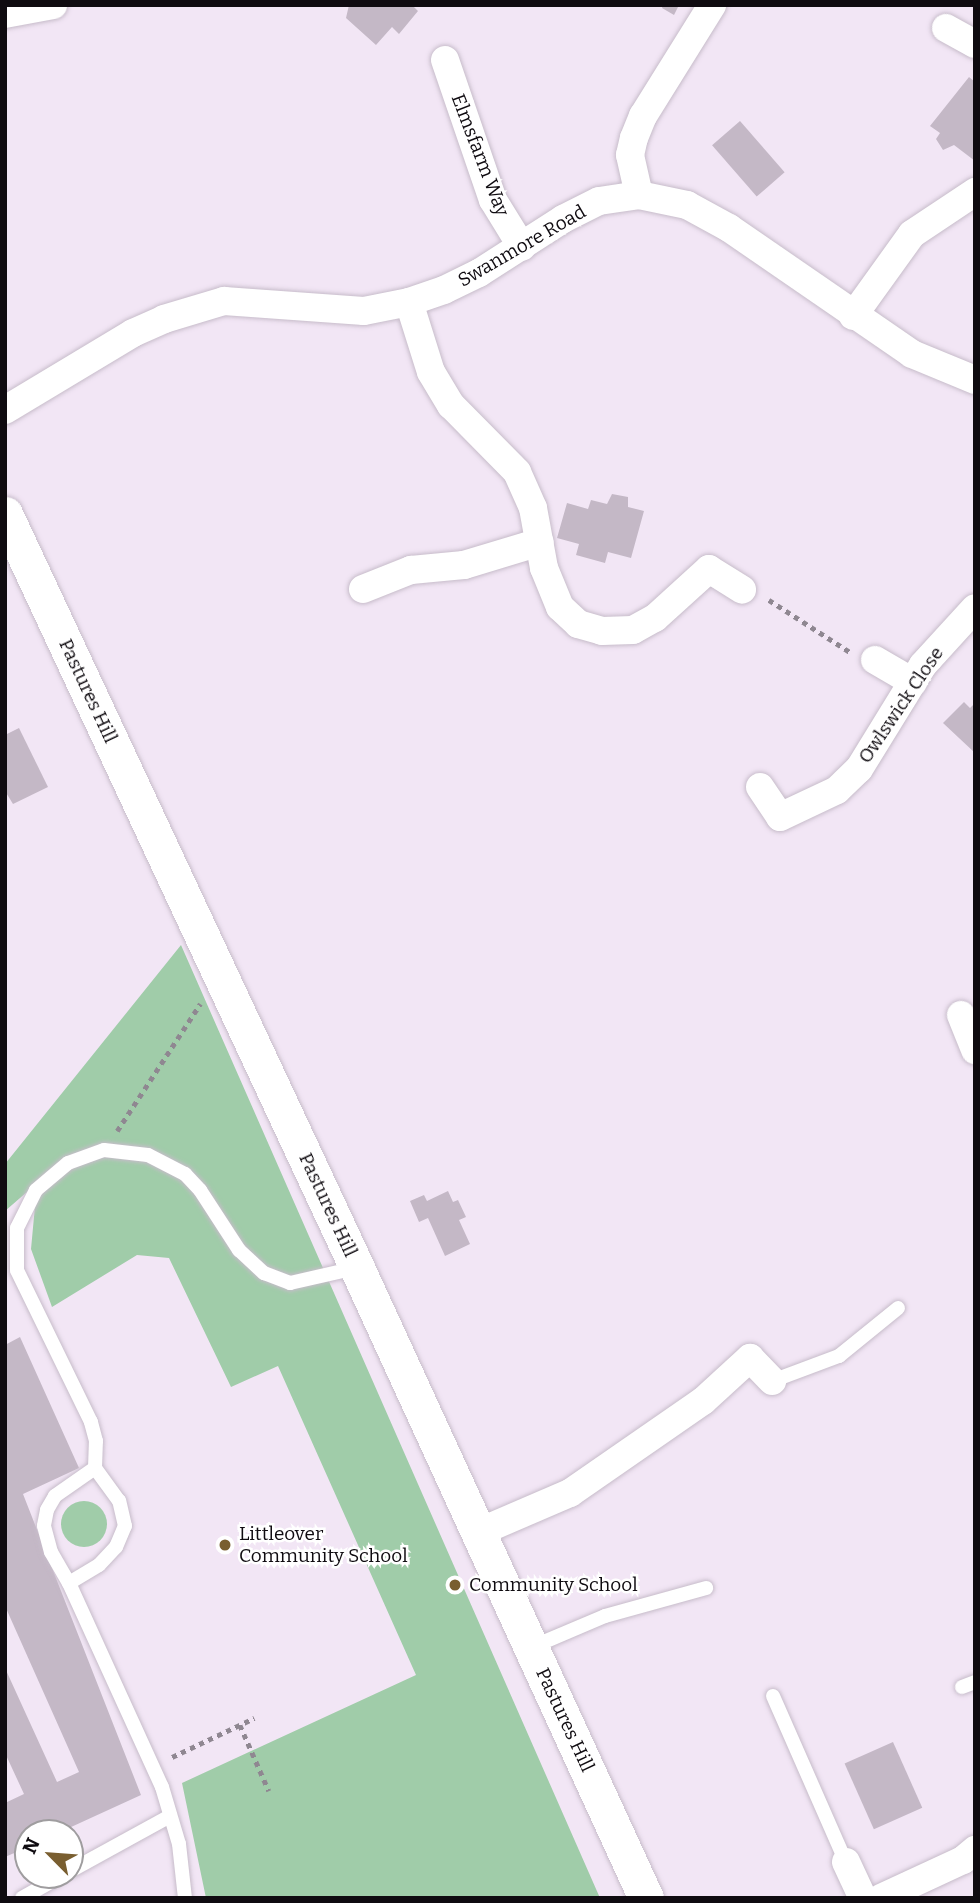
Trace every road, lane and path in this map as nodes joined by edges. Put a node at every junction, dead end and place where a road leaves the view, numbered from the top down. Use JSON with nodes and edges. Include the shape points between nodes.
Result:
{"nodes":[{"id":1,"x":712,"y":5,"type":"edge"},
{"id":2,"x":946,"y":28,"type":"dead end"},
{"id":3,"x":975,"y":44,"type":"edge"},
{"id":4,"x":445,"y":60,"type":"dead end"},
{"id":5,"x":975,"y":192,"type":"edge"},
{"id":6,"x":639,"y":195,"type":"junction"},
{"id":7,"x":522,"y":247,"type":"junction"},
{"id":8,"x":409,"y":302,"type":"junction"},
{"id":9,"x":853,"y":316,"type":"junction"},
{"id":10,"x":975,"y":380,"type":"edge"},
{"id":11,"x":5,"y":410,"type":"edge"},
{"id":12,"x":5,"y":514,"type":"edge"},
{"id":13,"x":540,"y":542,"type":"junction"},
{"id":14,"x":363,"y":589,"type":"dead end"},
{"id":15,"x":742,"y":590,"type":"joint"},
{"id":16,"x":975,"y":608,"type":"edge"},
{"id":17,"x":875,"y":660,"type":"joint"},
{"id":18,"x":912,"y":682,"type":"junction"},
{"id":19,"x":760,"y":787,"type":"dead end"},
{"id":20,"x":961,"y":1016,"type":"dead end"},
{"id":21,"x":189,"y":1021,"type":"dead end"},
{"id":22,"x":975,"y":1050,"type":"edge"},
{"id":23,"x":104,"y":1150,"type":"junction"},
{"id":24,"x":17,"y":1227,"type":"junction"},
{"id":25,"x":5,"y":1248,"type":"edge"},
{"id":26,"x":357,"y":1268,"type":"junction"},
{"id":27,"x":898,"y":1308,"type":"dead end"},
{"id":28,"x":772,"y":1381,"type":"joint"},
{"id":29,"x":95,"y":1468,"type":"junction"},
{"id":30,"x":479,"y":1532,"type":"junction"},
{"id":31,"x":69,"y":1583,"type":"junction"},
{"id":32,"x":706,"y":1588,"type":"dead end"},
{"id":33,"x":532,"y":1647,"type":"junction"},
{"id":34,"x":773,"y":1696,"type":"dead end"},
{"id":35,"x":254,"y":1718,"type":"dead end"},
{"id":36,"x":240,"y":1725,"type":"junction"},
{"id":37,"x":177,"y":1755,"type":"dead end"},
{"id":38,"x":269,"y":1791,"type":"dead end"},
{"id":39,"x":170,"y":1816,"type":"junction"},
{"id":40,"x":975,"y":1850,"type":"edge"},
{"id":41,"x":846,"y":1862,"type":"joint"},
{"id":42,"x":84,"y":1863,"type":"edge"},
{"id":43,"x":38,"y":1889,"type":"edge"},
{"id":44,"x":22,"y":1898,"type":"edge"},
{"id":45,"x":185,"y":1898,"type":"edge"},
{"id":46,"x":646,"y":1898,"type":"edge"},
{"id":47,"x":863,"y":1898,"type":"edge"},
{"id":48,"x":881,"y":1898,"type":"edge"}],
"edges":[{"from":1,"to":6,"type":"street","via":[[634,138],[629,155]]},
{"from":2,"to":3,"type":"street"},
{"from":4,"to":7,"type":"street","name":"Elmsfarm Way","via":[[493,200]]},
{"from":5,"to":9,"type":"street","via":[[912,234]]},
{"from":6,"to":7,"type":"street","name":"Swanmore Road","via":[[599,201]]},
{"from":6,"to":9,"type":"street","name":"Swanmore Road","via":[[687,205],[729,228]]},
{"from":7,"to":8,"type":"street","name":"Swanmore Road","via":[[444,290]]},
{"from":8,"to":11,"type":"street","name":"Swanmore Road","via":[[363,311],[224,301],[133,333]]},
{"from":8,"to":13,"type":"street","via":[[431,372],[451,405],[517,472],[533,508]]},
{"from":9,"to":10,"type":"street","name":"Swanmore Road","via":[[912,354]]},
{"from":12,"to":26,"type":"street","name":"Pastures Hill"},
{"from":13,"to":14,"type":"street","via":[[464,565],[411,569]]},
{"from":13,"to":15,"type":"street","via":[[559,607],[578,624],[602,631],[633,630],[656,618],[709,569]]},
{"from":15,"to":17,"type":"path","via":[[760,594],[856,656]]},
{"from":16,"to":18,"type":"street","name":"Owlswick Close"},
{"from":17,"to":18,"type":"street"},
{"from":18,"to":19,"type":"street","name":"Owlswick Close","via":[[859,769],[837,790],[780,817]]},
{"from":20,"to":22,"type":"street"},
{"from":21,"to":23,"type":"path"},
{"from":23,"to":24,"type":"lane","via":[[68,1163],[36,1190]]},
{"from":23,"to":26,"type":"lane","via":[[148,1155],[185,1174],[239,1250],[264,1273],[290,1283]]},
{"from":24,"to":25,"type":"lane"},
{"from":24,"to":29,"type":"lane","via":[[17,1270],[91,1422]]},
{"from":26,"to":30,"type":"street","name":"Pastures Hill"},
{"from":27,"to":28,"type":"lane","via":[[839,1356]]},
{"from":28,"to":30,"type":"street","via":[[750,1358],[703,1401],[569,1493]]},
{"from":29,"to":31,"type":"lane","via":[[55,1496],[47,1510],[44,1526],[51,1552]]},
{"from":29,"to":31,"type":"lane","via":[[119,1501],[125,1526],[116,1547],[99,1565]]},
{"from":30,"to":33,"type":"street","name":"Pastures Hill"},
{"from":31,"to":39,"type":"lane","via":[[162,1787]]},
{"from":32,"to":33,"type":"lane","via":[[605,1616]]},
{"from":33,"to":46,"type":"street","name":"Pastures Hill"},
{"from":34,"to":41,"type":"lane"},
{"from":35,"to":36,"type":"path"},
{"from":36,"to":37,"type":"path"},
{"from":36,"to":38,"type":"path"},
{"from":39,"to":42,"type":"lane"},
{"from":39,"to":45,"type":"lane","via":[[179,1844]]},
{"from":40,"to":48,"type":"street"},
{"from":41,"to":47,"type":"street"},
{"from":43,"to":44,"type":"lane"}]}
